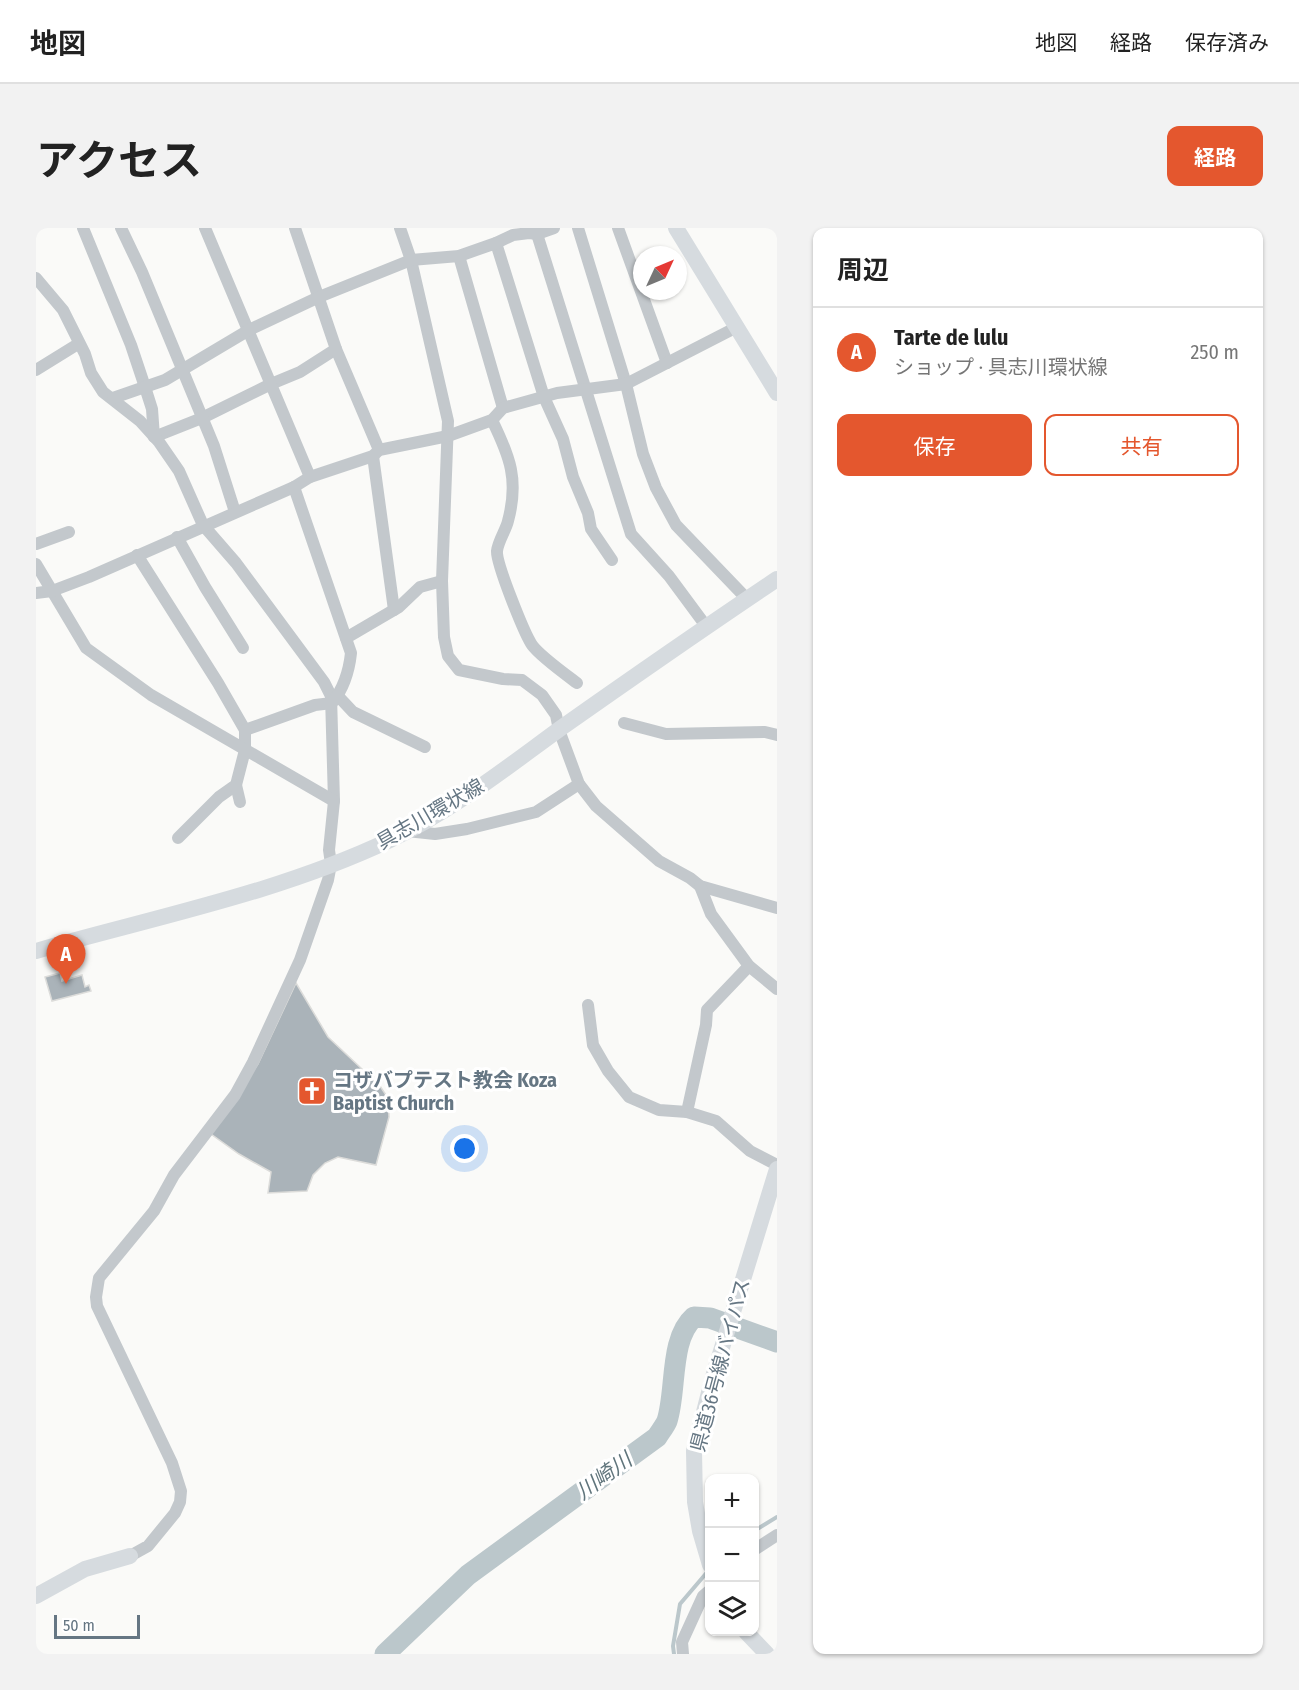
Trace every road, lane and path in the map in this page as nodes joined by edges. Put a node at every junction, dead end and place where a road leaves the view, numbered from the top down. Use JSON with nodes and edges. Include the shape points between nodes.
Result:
{"nodes":[{"id":1,"x":83,"y":228,"type":"edge"},
{"id":2,"x":121,"y":228,"type":"edge"},
{"id":3,"x":205,"y":228,"type":"edge"},
{"id":4,"x":295,"y":228,"type":"edge"},
{"id":5,"x":400,"y":228,"type":"edge"},
{"id":6,"x":554,"y":228,"type":"edge"},
{"id":7,"x":578,"y":228,"type":"edge"},
{"id":8,"x":618,"y":228,"type":"edge"},
{"id":9,"x":676,"y":228,"type":"edge"},
{"id":10,"x":537,"y":234,"type":"junction"},
{"id":11,"x":496,"y":243,"type":"junction"},
{"id":12,"x":459,"y":256,"type":"junction"},
{"id":13,"x":411,"y":260,"type":"junction"},
{"id":14,"x":36,"y":278,"type":"edge"},
{"id":15,"x":319,"y":297,"type":"junction"},
{"id":16,"x":737,"y":327,"type":"junction"},
{"id":17,"x":249,"y":330,"type":"junction"},
{"id":18,"x":78,"y":344,"type":"junction"},
{"id":19,"x":336,"y":349,"type":"junction"},
{"id":20,"x":667,"y":363,"type":"junction"},
{"id":21,"x":36,"y":370,"type":"edge"},
{"id":22,"x":183,"y":370,"type":"junction"},
{"id":23,"x":271,"y":384,"type":"junction"},
{"id":24,"x":626,"y":384,"type":"junction"},
{"id":25,"x":145,"y":387,"type":"junction"},
{"id":26,"x":585,"y":390,"type":"junction"},
{"id":27,"x":777,"y":393,"type":"edge"},
{"id":28,"x":544,"y":397,"type":"junction"},
{"id":29,"x":113,"y":399,"type":"junction"},
{"id":30,"x":503,"y":408,"type":"junction"},
{"id":31,"x":202,"y":418,"type":"junction"},
{"id":32,"x":492,"y":420,"type":"junction"},
{"id":33,"x":448,"y":436,"type":"junction"},
{"id":34,"x":154,"y":437,"type":"junction"},
{"id":35,"x":376,"y":453,"type":"junction"},
{"id":36,"x":310,"y":477,"type":"junction"},
{"id":37,"x":294,"y":487,"type":"junction"},
{"id":38,"x":235,"y":512,"type":"junction"},
{"id":39,"x":203,"y":525,"type":"junction"},
{"id":40,"x":69,"y":532,"type":"dead end"},
{"id":41,"x":177,"y":537,"type":"junction"},
{"id":42,"x":36,"y":544,"type":"edge"},
{"id":43,"x":137,"y":555,"type":"junction"},
{"id":44,"x":612,"y":560,"type":"dead end"},
{"id":45,"x":36,"y":564,"type":"edge"},
{"id":46,"x":777,"y":579,"type":"edge"},
{"id":47,"x":442,"y":581,"type":"junction"},
{"id":48,"x":52,"y":591,"type":"junction"},
{"id":49,"x":36,"y":593,"type":"edge"},
{"id":50,"x":747,"y":599,"type":"junction"},
{"id":51,"x":394,"y":610,"type":"junction"},
{"id":52,"x":706,"y":626,"type":"junction"},
{"id":53,"x":346,"y":638,"type":"junction"},
{"id":54,"x":243,"y":648,"type":"dead end"},
{"id":55,"x":577,"y":683,"type":"dead end"},
{"id":56,"x":335,"y":699,"type":"junction"},
{"id":57,"x":624,"y":723,"type":"dead end"},
{"id":58,"x":245,"y":730,"type":"junction"},
{"id":59,"x":559,"y":730,"type":"junction"},
{"id":60,"x":777,"y":735,"type":"edge"},
{"id":61,"x":425,"y":747,"type":"dead end"},
{"id":62,"x":245,"y":750,"type":"junction"},
{"id":63,"x":579,"y":783,"type":"junction"},
{"id":64,"x":236,"y":785,"type":"junction"},
{"id":65,"x":334,"y":801,"type":"junction"},
{"id":66,"x":240,"y":802,"type":"dead end"},
{"id":67,"x":407,"y":831,"type":"junction"},
{"id":68,"x":178,"y":838,"type":"dead end"},
{"id":69,"x":331,"y":864,"type":"junction"},
{"id":70,"x":700,"y":886,"type":"junction"},
{"id":71,"x":777,"y":908,"type":"edge"},
{"id":72,"x":36,"y":951,"type":"edge"},
{"id":73,"x":749,"y":966,"type":"junction"},
{"id":74,"x":777,"y":989,"type":"edge"},
{"id":75,"x":588,"y":1005,"type":"dead end"},
{"id":76,"x":687,"y":1112,"type":"junction"},
{"id":77,"x":777,"y":1167,"type":"edge"},
{"id":78,"x":777,"y":1535,"type":"edge"},
{"id":79,"x":759,"y":1547,"type":"edge"},
{"id":80,"x":705,"y":1548,"type":"edge"},
{"id":81,"x":130,"y":1556,"type":"joint"},
{"id":82,"x":705,"y":1595,"type":"edge"},
{"id":83,"x":36,"y":1596,"type":"edge"},
{"id":84,"x":750,"y":1636,"type":"edge"},
{"id":85,"x":764,"y":1651,"type":"edge"},
{"id":86,"x":683,"y":1654,"type":"edge"}],
"edges":[{"from":1,"to":25,"type":"street"},
{"from":2,"to":22,"type":"street"},
{"from":3,"to":17,"type":"street"},
{"from":4,"to":15,"type":"street"},
{"from":5,"to":13,"type":"street"},
{"from":6,"to":10,"type":"street"},
{"from":7,"to":24,"type":"street"},
{"from":8,"to":20,"type":"street"},
{"from":9,"to":16,"type":"main road"},
{"from":10,"to":11,"type":"street","via":[[513,235]]},
{"from":10,"to":26,"type":"street"},
{"from":11,"to":12,"type":"street"},
{"from":11,"to":28,"type":"street"},
{"from":12,"to":13,"type":"street"},
{"from":12,"to":30,"type":"street"},
{"from":13,"to":15,"type":"street"},
{"from":13,"to":33,"type":"street","via":[[448,421]]},
{"from":14,"to":18,"type":"street","via":[[63,310]]},
{"from":15,"to":17,"type":"street"},
{"from":15,"to":19,"type":"street"},
{"from":16,"to":20,"type":"street"},
{"from":16,"to":27,"type":"main road"},
{"from":17,"to":22,"type":"street"},
{"from":17,"to":23,"type":"street"},
{"from":18,"to":21,"type":"street"},
{"from":18,"to":29,"type":"street","via":[[103,392]]},
{"from":19,"to":23,"type":"street","via":[[300,372]]},
{"from":19,"to":35,"type":"street"},
{"from":20,"to":24,"type":"street"},
{"from":22,"to":25,"type":"street"},
{"from":22,"to":31,"type":"street"},
{"from":23,"to":31,"type":"street"},
{"from":23,"to":36,"type":"street"},
{"from":24,"to":26,"type":"street"},
{"from":24,"to":50,"type":"street","via":[[643,454],[676,525]]},
{"from":25,"to":29,"type":"street"},
{"from":25,"to":34,"type":"street"},
{"from":26,"to":28,"type":"street"},
{"from":26,"to":52,"type":"street","via":[[631,534]]},
{"from":28,"to":30,"type":"street"},
{"from":28,"to":44,"type":"street","via":[[563,440],[591,529]]},
{"from":29,"to":34,"type":"street"},
{"from":30,"to":32,"type":"street"},
{"from":31,"to":34,"type":"street"},
{"from":31,"to":38,"type":"street"},
{"from":32,"to":33,"type":"street"},
{"from":32,"to":55,"type":"street","via":[[514,477],[508,523],[497,551],[502,572],[533,646]]},
{"from":33,"to":35,"type":"street"},
{"from":33,"to":47,"type":"street"},
{"from":34,"to":39,"type":"street","via":[[179,471]]},
{"from":35,"to":36,"type":"street"},
{"from":35,"to":51,"type":"street"},
{"from":36,"to":37,"type":"street"},
{"from":37,"to":38,"type":"street"},
{"from":37,"to":53,"type":"street"},
{"from":38,"to":39,"type":"street"},
{"from":39,"to":41,"type":"street"},
{"from":39,"to":56,"type":"street","via":[[236,563]]},
{"from":40,"to":42,"type":"street"},
{"from":41,"to":43,"type":"street"},
{"from":41,"to":54,"type":"street"},
{"from":43,"to":48,"type":"street"},
{"from":43,"to":58,"type":"street"},
{"from":45,"to":48,"type":"street"},
{"from":46,"to":50,"type":"main road","name":"具志川環状線"},
{"from":47,"to":51,"type":"street","via":[[420,587]]},
{"from":47,"to":59,"type":"street","via":[[448,656],[459,670],[522,680],[542,696],[556,715]]},
{"from":48,"to":49,"type":"street"},
{"from":48,"to":62,"type":"street","via":[[86,648],[151,694]]},
{"from":50,"to":52,"type":"main road","name":"具志川環状線"},
{"from":51,"to":53,"type":"street"},
{"from":52,"to":59,"type":"main road","name":"具志川環状線"},
{"from":53,"to":56,"type":"street","via":[[351,653],[349,672]]},
{"from":56,"to":58,"type":"street"},
{"from":56,"to":61,"type":"street"},
{"from":56,"to":65,"type":"street"},
{"from":57,"to":60,"type":"street","via":[[666,734]]},
{"from":58,"to":62,"type":"street"},
{"from":59,"to":63,"type":"street"},
{"from":59,"to":67,"type":"main road","name":"具志川環状線"},
{"from":62,"to":64,"type":"street"},
{"from":62,"to":65,"type":"street"},
{"from":63,"to":67,"type":"street","via":[[536,812],[435,834]]},
{"from":63,"to":70,"type":"street","via":[[612,821],[659,861]]},
{"from":64,"to":66,"type":"street"},
{"from":64,"to":68,"type":"street"},
{"from":65,"to":69,"type":"street"},
{"from":67,"to":69,"type":"main road","name":"具志川環状線"},
{"from":69,"to":72,"type":"main road","name":"具志川環状線","via":[[239,896]]},
{"from":69,"to":81,"type":"street","via":[[300,960],[235,1095],[174,1174],[154,1211],[99,1278],[97,1306],[172,1463],[181,1491],[175,1513],[148,1546]]},
{"from":70,"to":71,"type":"street"},
{"from":70,"to":73,"type":"street","via":[[711,914]]},
{"from":73,"to":74,"type":"street"},
{"from":73,"to":76,"type":"street","via":[[707,1010]]},
{"from":75,"to":76,"type":"street","via":[[593,1045],[629,1097],[659,1110]]},
{"from":76,"to":77,"type":"street","via":[[716,1120],[750,1151]]},
{"from":77,"to":80,"type":"main road","name":"県道36号線バイパス","via":[[694,1451],[695,1502]]},
{"from":78,"to":79,"type":"street"},
{"from":81,"to":83,"type":"main road","via":[[85,1569]]},
{"from":82,"to":86,"type":"street","via":[[681,1642]]},
{"from":84,"to":85,"type":"main road"}]}
